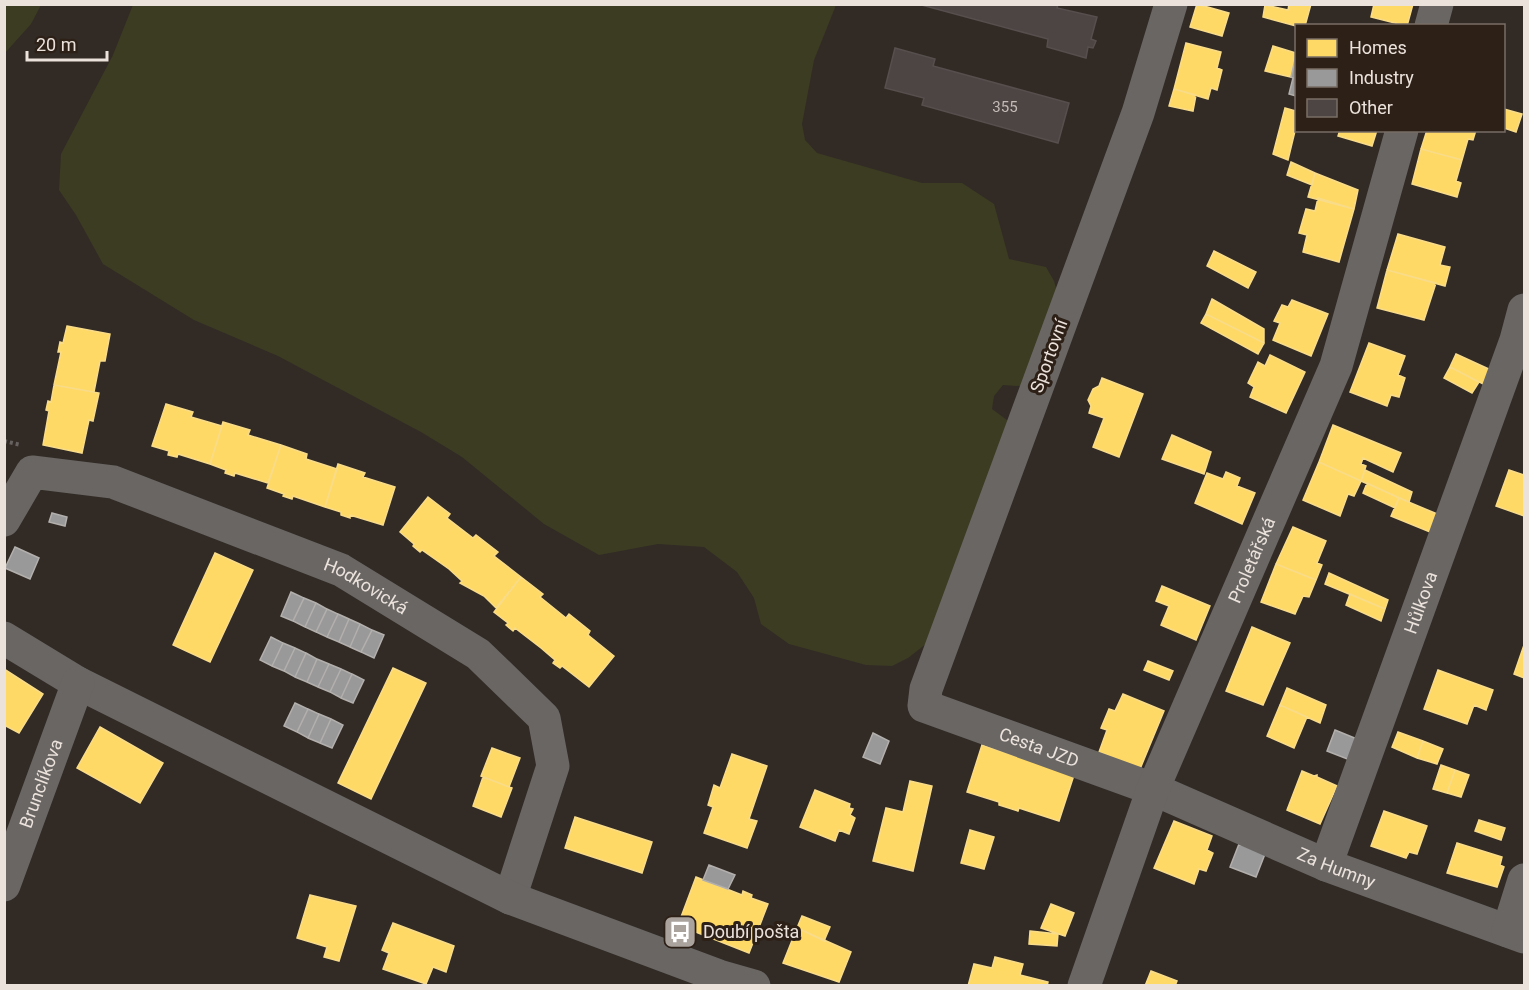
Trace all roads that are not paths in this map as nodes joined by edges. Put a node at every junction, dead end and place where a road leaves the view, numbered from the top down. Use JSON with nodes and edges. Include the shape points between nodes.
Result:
{"nodes":[{"id":1,"x":1171,"y":4,"type":"edge"},
{"id":2,"x":1437,"y":4,"type":"edge"},
{"id":3,"x":1432,"y":24,"type":"edge"},
{"id":4,"x":1401,"y":132,"type":"edge"},
{"id":5,"x":1522,"y":331,"type":"edge"},
{"id":6,"x":4,"y":520,"type":"edge"},
{"id":7,"x":4,"y":638,"type":"edge"},
{"id":8,"x":78,"y":683,"type":"junction"},
{"id":9,"x":924,"y":706,"type":"joint"},
{"id":10,"x":1153,"y":789,"type":"junction"},
{"id":11,"x":1326,"y":865,"type":"junction"},
{"id":12,"x":1524,"y":880,"type":"edge"},
{"id":13,"x":4,"y":885,"type":"edge"},
{"id":14,"x":510,"y":898,"type":"junction"},
{"id":15,"x":1516,"y":934,"type":"edge"},
{"id":16,"x":718,"y":981,"type":"edge"},
{"id":17,"x":754,"y":986,"type":"edge"},
{"id":18,"x":1084,"y":986,"type":"edge"}],
"edges":[{"from":1,"to":9,"type":"street","name":"Sportovní","via":[[1138,113],[926,689]]},
{"from":2,"to":3,"type":"street"},
{"from":4,"to":10,"type":"street","name":"Proletářská","via":[[1336,366]]},
{"from":5,"to":11,"type":"street","name":"Hůlkova"},
{"from":6,"to":14,"type":"street","name":"Hodkovická","via":[[32,472],[113,482],[341,570],[478,654],[544,718],[553,766]]},
{"from":7,"to":8,"type":"street"},
{"from":8,"to":13,"type":"street","name":"Brunclíkova"},
{"from":8,"to":14,"type":"street"},
{"from":9,"to":10,"type":"street","name":"Cesta JZD"},
{"from":10,"to":11,"type":"street","name":"Za Humny"},
{"from":10,"to":18,"type":"street","name":"Proletářská"},
{"from":11,"to":15,"type":"street","name":"Za Humny"},
{"from":12,"to":15,"type":"street"},
{"from":14,"to":16,"type":"street"},
{"from":16,"to":17,"type":"street"}]}
